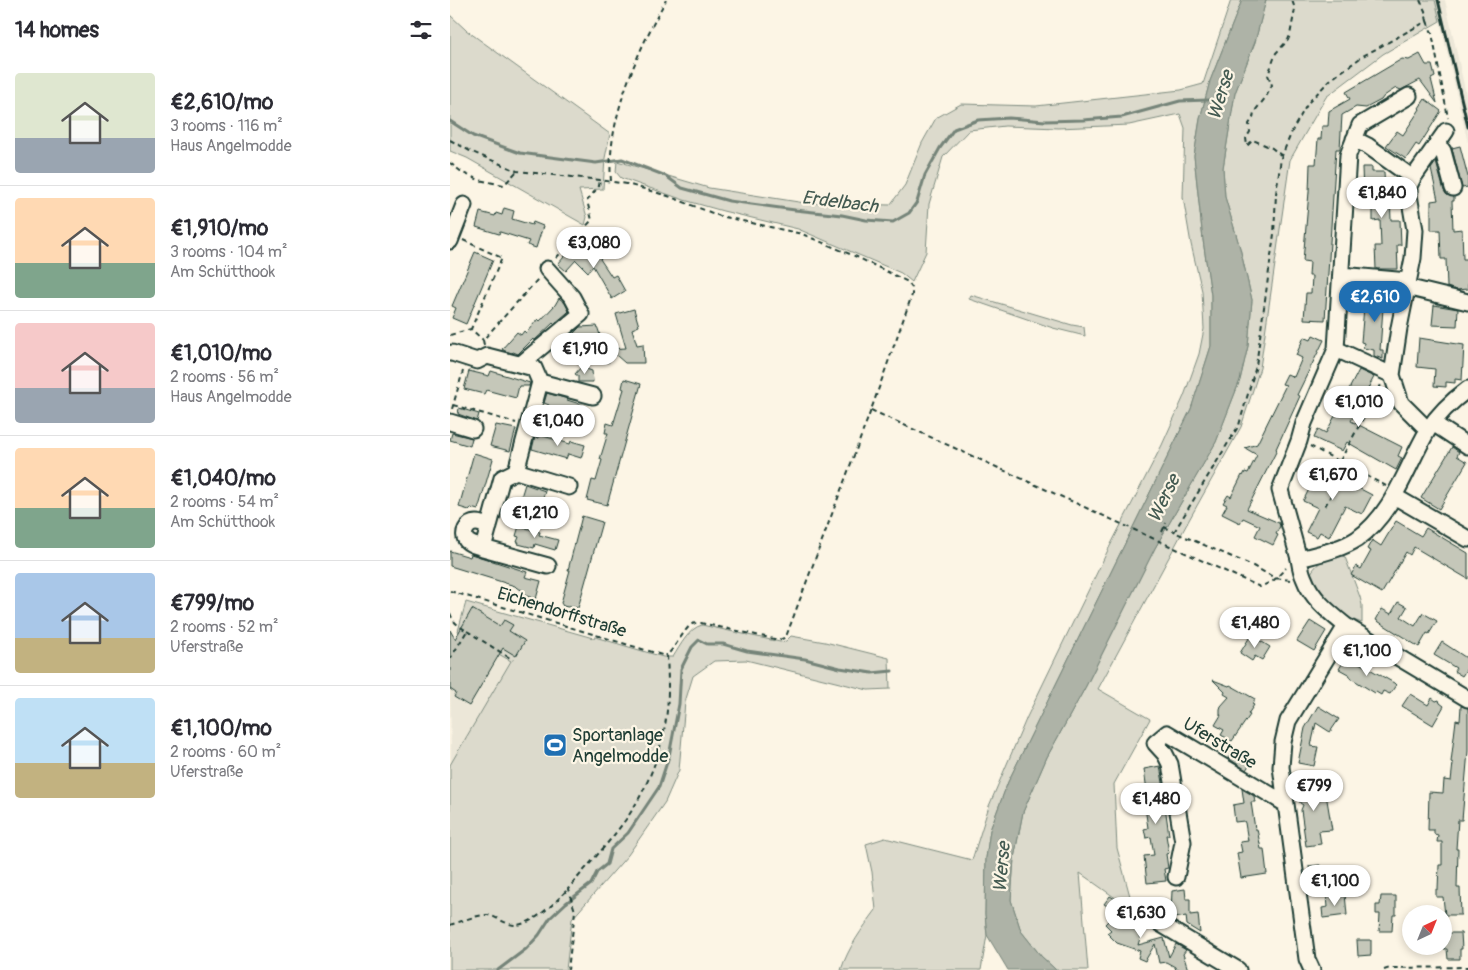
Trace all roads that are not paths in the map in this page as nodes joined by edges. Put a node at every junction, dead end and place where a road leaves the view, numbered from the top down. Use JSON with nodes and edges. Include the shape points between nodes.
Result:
{"nodes":[{"id":1,"x":1409,"y":96,"type":"dead end"},
{"id":2,"x":1354,"y":139,"type":"junction"},
{"id":3,"x":1413,"y":178,"type":"junction"},
{"id":4,"x":1453,"y":188,"type":"dead end"},
{"id":5,"x":464,"y":205,"type":"dead end"},
{"id":6,"x":451,"y":237,"type":"edge"},
{"id":7,"x":547,"y":269,"type":"road end"},
{"id":8,"x":1341,"y":275,"type":"junction"},
{"id":9,"x":1407,"y":284,"type":"junction"},
{"id":10,"x":1468,"y":302,"type":"edge"},
{"id":11,"x":1336,"y":349,"type":"junction"},
{"id":12,"x":455,"y":355,"type":"edge"},
{"id":13,"x":521,"y":364,"type":"junction"},
{"id":14,"x":1392,"y":375,"type":"junction"},
{"id":15,"x":540,"y":382,"type":"junction"},
{"id":16,"x":1468,"y":390,"type":"edge"},
{"id":17,"x":593,"y":396,"type":"dead end"},
{"id":18,"x":451,"y":416,"type":"edge"},
{"id":19,"x":1431,"y":427,"type":"junction"},
{"id":20,"x":473,"y":429,"type":"dead end"},
{"id":21,"x":1468,"y":446,"type":"edge"},
{"id":22,"x":516,"y":471,"type":"junction"},
{"id":23,"x":569,"y":487,"type":"dead end"},
{"id":24,"x":1395,"y":494,"type":"junction"},
{"id":25,"x":489,"y":527,"type":"junction"},
{"id":26,"x":457,"y":532,"type":"edge"},
{"id":27,"x":1468,"y":539,"type":"edge"},
{"id":28,"x":483,"y":548,"type":"junction"},
{"id":29,"x":1298,"y":559,"type":"junction"},
{"id":30,"x":548,"y":566,"type":"dead end"},
{"id":31,"x":1340,"y":621,"type":"junction"},
{"id":32,"x":1468,"y":699,"type":"edge"},
{"id":33,"x":1286,"y":804,"type":"junction"},
{"id":34,"x":1176,"y":877,"type":"dead end"},
{"id":35,"x":1156,"y":921,"type":"dead end"},
{"id":36,"x":1238,"y":970,"type":"edge"},
{"id":37,"x":1312,"y":970,"type":"edge"}],
"edges":[{"from":1,"to":2,"type":"street","via":[[1360,125]]},
{"from":2,"to":3,"type":"street"},
{"from":2,"to":8,"type":"street","via":[[1348,155]]},
{"from":3,"to":4,"type":"street","via":[[1442,137]]},
{"from":3,"to":9,"type":"street","via":[[1409,195],[1415,230]]},
{"from":5,"to":6,"type":"street"},
{"from":7,"to":13,"type":"street","via":[[572,297],[581,314]]},
{"from":8,"to":9,"type":"street"},
{"from":8,"to":11,"type":"street"},
{"from":9,"to":10,"type":"street"},
{"from":9,"to":14,"type":"street"},
{"from":11,"to":14,"type":"street"},
{"from":11,"to":29,"type":"street","via":[[1280,490]]},
{"from":12,"to":13,"type":"street","via":[[477,361],[487,356]]},
{"from":13,"to":15,"type":"street","via":[[534,368]]},
{"from":14,"to":19,"type":"street","via":[[1401,403]]},
{"from":15,"to":17,"type":"street"},
{"from":15,"to":22,"type":"street"},
{"from":16,"to":19,"type":"street","via":[[1455,398]]},
{"from":18,"to":20,"type":"street"},
{"from":19,"to":21,"type":"street"},
{"from":19,"to":24,"type":"street"},
{"from":22,"to":23,"type":"street"},
{"from":22,"to":25,"type":"street","via":[[502,478]]},
{"from":24,"to":27,"type":"street"},
{"from":24,"to":29,"type":"street","via":[[1380,516],[1356,539],[1330,551]]},
{"from":25,"to":26,"type":"street","via":[[472,524]]},
{"from":25,"to":28,"type":"street"},
{"from":26,"to":28,"type":"street","via":[[470,543]]},
{"from":28,"to":30,"type":"street"},
{"from":29,"to":31,"type":"street","via":[[1307,585],[1320,603]]},
{"from":31,"to":32,"type":"street"},
{"from":31,"to":33,"type":"street","name":"Uferstraße","via":[[1288,721],[1281,767]]},
{"from":33,"to":34,"type":"street","name":"Uferstraße","via":[[1167,733],[1155,743],[1166,754],[1170,764],[1183,842]]},
{"from":33,"to":37,"type":"street","name":"Uferstraße","via":[[1307,959]]},
{"from":35,"to":36,"type":"street"}]}
